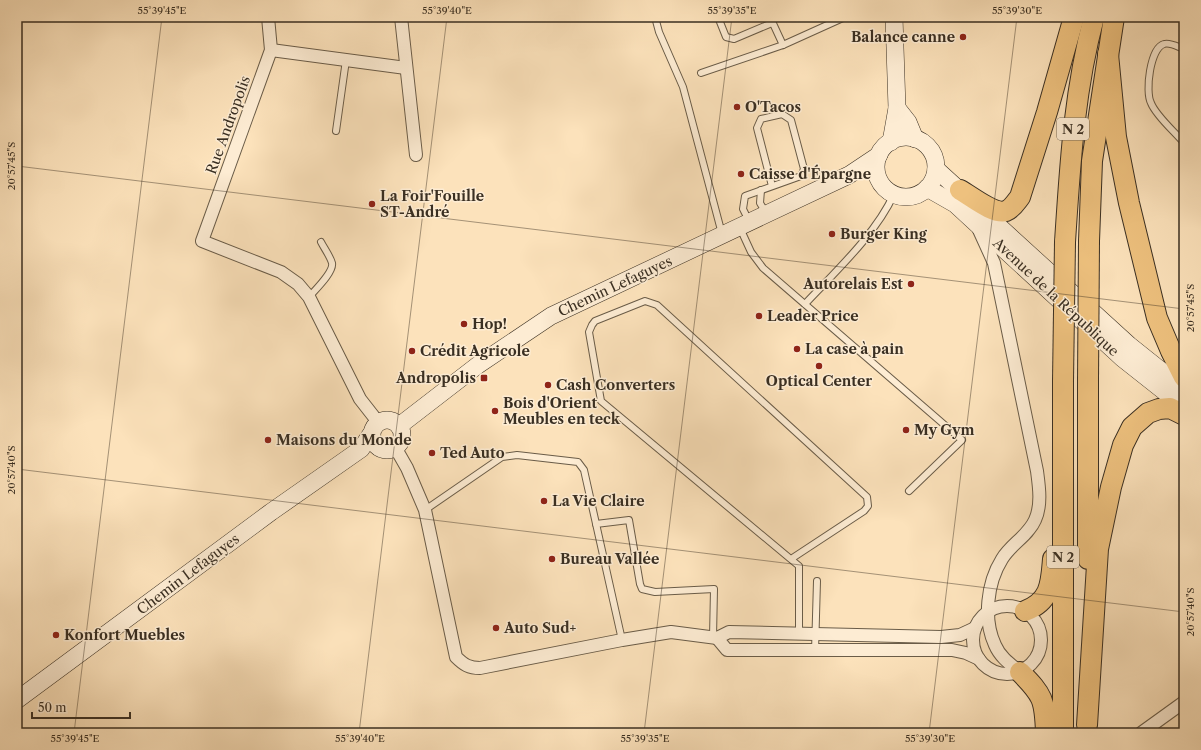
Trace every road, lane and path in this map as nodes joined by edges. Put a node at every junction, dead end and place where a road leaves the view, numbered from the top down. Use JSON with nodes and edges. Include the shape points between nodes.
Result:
{"nodes":[{"id":1,"x":268,"y":17,"type":"edge"},
{"id":2,"x":401,"y":17,"type":"edge"},
{"id":3,"x":655,"y":17,"type":"edge"},
{"id":4,"x":718,"y":17,"type":"edge"},
{"id":5,"x":844,"y":17,"type":"edge"},
{"id":6,"x":894,"y":17,"type":"edge"},
{"id":7,"x":1074,"y":17,"type":"edge"},
{"id":8,"x":1094,"y":17,"type":"edge"},
{"id":9,"x":1114,"y":17,"type":"edge"},
{"id":10,"x":771,"y":20,"type":"edge"},
{"id":11,"x":783,"y":45,"type":"junction"},
{"id":12,"x":1184,"y":49,"type":"edge"},
{"id":13,"x":271,"y":50,"type":"junction"},
{"id":14,"x":1108,"y":54,"type":"junction"},
{"id":15,"x":346,"y":60,"type":"junction"},
{"id":16,"x":406,"y":68,"type":"junction"},
{"id":17,"x":701,"y":73,"type":"dead end"},
{"id":18,"x":897,"y":108,"type":"junction"},
{"id":19,"x":336,"y":132,"type":"dead end"},
{"id":20,"x":915,"y":139,"type":"junction"},
{"id":21,"x":891,"y":142,"type":"junction"},
{"id":22,"x":1184,"y":143,"type":"edge"},
{"id":23,"x":416,"y":155,"type":"dead end"},
{"id":24,"x":879,"y":155,"type":"junction"},
{"id":25,"x":936,"y":169,"type":"junction"},
{"id":26,"x":849,"y":175,"type":"junction"},
{"id":27,"x":879,"y":179,"type":"junction"},
{"id":28,"x":772,"y":186,"type":"junction"},
{"id":29,"x":927,"y":188,"type":"junction"},
{"id":30,"x":761,"y":190,"type":"junction"},
{"id":31,"x":960,"y":190,"type":"junction"},
{"id":32,"x":894,"y":194,"type":"junction"},
{"id":33,"x":767,"y":215,"type":"junction"},
{"id":34,"x":976,"y":222,"type":"junction"},
{"id":35,"x":745,"y":225,"type":"junction"},
{"id":36,"x":723,"y":235,"type":"junction"},
{"id":37,"x":321,"y":242,"type":"dead end"},
{"id":38,"x":309,"y":297,"type":"junction"},
{"id":39,"x":805,"y":304,"type":"junction"},
{"id":40,"x":1184,"y":377,"type":"edge"},
{"id":41,"x":1184,"y":389,"type":"edge"},
{"id":42,"x":1184,"y":407,"type":"edge"},
{"id":43,"x":1184,"y":415,"type":"edge"},
{"id":44,"x":399,"y":426,"type":"junction"},
{"id":45,"x":374,"y":428,"type":"junction"},
{"id":46,"x":1064,"y":440,"type":"junction"},
{"id":47,"x":389,"y":448,"type":"junction"},
{"id":48,"x":361,"y":450,"type":"junction"},
{"id":49,"x":909,"y":491,"type":"dead end"},
{"id":50,"x":425,"y":510,"type":"junction"},
{"id":51,"x":596,"y":524,"type":"junction"},
{"id":52,"x":791,"y":559,"type":"junction"},
{"id":53,"x":817,"y":581,"type":"dead end"},
{"id":54,"x":1025,"y":611,"type":"junction"},
{"id":55,"x":988,"y":612,"type":"junction"},
{"id":56,"x":975,"y":628,"type":"junction"},
{"id":57,"x":799,"y":633,"type":"junction"},
{"id":58,"x":816,"y":634,"type":"junction"},
{"id":59,"x":715,"y":638,"type":"junction"},
{"id":60,"x":622,"y":640,"type":"junction"},
{"id":61,"x":815,"y":651,"type":"junction"},
{"id":62,"x":979,"y":659,"type":"junction"},
{"id":63,"x":1020,"y":672,"type":"junction"},
{"id":64,"x":17,"y":700,"type":"edge"},
{"id":65,"x":1184,"y":702,"type":"edge"},
{"id":66,"x":1087,"y":729,"type":"edge"},
{"id":67,"x":1046,"y":733,"type":"edge"},
{"id":68,"x":1063,"y":733,"type":"edge"},
{"id":69,"x":1141,"y":733,"type":"edge"}],
"edges":[{"from":1,"to":13,"type":"street","name":"Rue Andropolis"},
{"from":2,"to":16,"type":"street"},
{"from":3,"to":36,"type":"lane","via":[[683,87]]},
{"from":4,"to":10,"type":"lane","via":[[726,37],[734,39]]},
{"from":5,"to":11,"type":"lane"},
{"from":6,"to":18,"type":"main road"},
{"from":7,"to":31,"type":"highway","via":[[1020,197],[1006,211],[998,211],[990,209]]},
{"from":8,"to":46,"type":"highway","number":"N 2","bridge":true,"via":[[1073,123],[1065,242]]},
{"from":9,"to":14,"type":"highway","number":"N 2"},
{"from":10,"to":11,"type":"lane"},
{"from":11,"to":17,"type":"lane"},
{"from":12,"to":22,"type":"lane","via":[[1170,44],[1158,47],[1154,54],[1147,90],[1151,105]]},
{"from":13,"to":15,"type":"street"},
{"from":13,"to":38,"type":"street","name":"Rue Andropolis","via":[[202,241],[280,272],[298,284]]},
{"from":14,"to":40,"type":"highway","via":[[1116,137],[1129,203],[1157,318]]},
{"from":14,"to":66,"type":"highway","number":"N 2","bridge":true,"via":[[1092,161],[1089,241]]},
{"from":15,"to":16,"type":"street"},
{"from":15,"to":19,"type":"lane"},
{"from":16,"to":23,"type":"street"},
{"from":18,"to":20,"type":"main road","via":[[908,122]]},
{"from":18,"to":21,"type":"main road"},
{"from":20,"to":21,"type":"main road","via":[[902,138]]},
{"from":20,"to":25,"type":"main road","via":[[931,150]]},
{"from":21,"to":24,"type":"main road"},
{"from":24,"to":26,"type":"main road","name":"Chemin Lefaguyes"},
{"from":24,"to":27,"type":"main road","via":[[876,163]]},
{"from":25,"to":29,"type":"main road","via":[[934,179]]},
{"from":25,"to":31,"type":"main road","name":"Avenue de la République"},
{"from":26,"to":27,"type":"main road"},
{"from":26,"to":33,"type":"main road","name":"Chemin Lefaguyes"},
{"from":27,"to":32,"type":"main road","via":[[882,185]]},
{"from":28,"to":28,"type":"lane","via":[[801,176],[804,169],[791,120],[782,114],[761,119],[757,128]]},
{"from":28,"to":30,"type":"lane"},
{"from":29,"to":32,"type":"main road","via":[[922,193],[908,197]]},
{"from":29,"to":34,"type":"main road","name":"Avenue de la République","via":[[955,204]]},
{"from":30,"to":33,"type":"lane","via":[[760,203]]},
{"from":30,"to":35,"type":"lane","via":[[745,196]]},
{"from":31,"to":41,"type":"main road","name":"Avenue de la République","via":[[1129,345]]},
{"from":32,"to":39,"type":"lane","via":[[886,212],[874,228]]},
{"from":33,"to":35,"type":"main road","name":"Chemin Lefaguyes"},
{"from":34,"to":42,"type":"main road","name":"Avenue de la République","via":[[1122,358]]},
{"from":34,"to":55,"type":"street","via":[[994,263],[1040,494],[1036,518],[1029,531],[1002,559],[992,582]]},
{"from":35,"to":36,"type":"main road","name":"Chemin Lefaguyes"},
{"from":35,"to":39,"type":"lane","via":[[751,252],[763,268]]},
{"from":36,"to":44,"type":"main road","name":"Chemin Lefaguyes","via":[[551,316],[478,365]]},
{"from":37,"to":38,"type":"lane","via":[[332,266]]},
{"from":38,"to":45,"type":"street"},
{"from":39,"to":49,"type":"lane","via":[[962,440]]},
{"from":43,"to":66,"type":"highway","via":[[1170,408],[1148,413],[1132,427],[1123,445],[1098,549]]},
{"from":44,"to":45,"type":"main road","via":[[387,419]]},
{"from":44,"to":47,"type":"main road","via":[[402,435],[399,444]]},
{"from":45,"to":47,"type":"main road","via":[[374,444]]},
{"from":45,"to":48,"type":"main road","name":"Chemin Lefaguyes"},
{"from":46,"to":54,"type":"highway","via":[[1051,582],[1046,596],[1040,603]]},
{"from":46,"to":68,"type":"highway","number":"N 2"},
{"from":47,"to":48,"type":"main road"},
{"from":47,"to":50,"type":"street","via":[[407,468]]},
{"from":48,"to":64,"type":"main road","name":"Chemin Lefaguyes","via":[[271,512]]},
{"from":50,"to":51,"type":"lane","via":[[502,457],[518,455],[578,462],[584,470]]},
{"from":50,"to":60,"type":"street","via":[[456,656],[463,664],[471,668],[480,668]]},
{"from":51,"to":59,"type":"lane","via":[[629,520],[642,589],[655,592],[714,589]]},
{"from":51,"to":60,"type":"lane"},
{"from":52,"to":52,"type":"lane","via":[[864,511],[868,506],[867,496],[657,305],[645,301],[595,321],[589,332],[601,402]]},
{"from":52,"to":57,"type":"lane","via":[[799,566]]},
{"from":53,"to":58,"type":"lane"},
{"from":54,"to":55,"type":"street","via":[[1006,606]]},
{"from":54,"to":63,"type":"street","via":[[1039,627],[1042,637],[1041,648],[1036,658]]},
{"from":55,"to":56,"type":"street"},
{"from":55,"to":63,"type":"street","via":[[995,646],[1006,661]]},
{"from":56,"to":58,"type":"street","via":[[960,635],[941,637]]},
{"from":56,"to":62,"type":"street","via":[[974,649]]},
{"from":57,"to":58,"type":"street"},
{"from":57,"to":59,"type":"street","via":[[729,632]]},
{"from":58,"to":61,"type":"lane"},
{"from":59,"to":60,"type":"street","via":[[671,632]]},
{"from":59,"to":61,"type":"street","via":[[727,650]]},
{"from":61,"to":62,"type":"street","via":[[952,650]]},
{"from":62,"to":63,"type":"street","via":[[986,667],[1003,674]]},
{"from":63,"to":67,"type":"highway","via":[[1034,686],[1045,706]]},
{"from":65,"to":69,"type":"street"}]}
